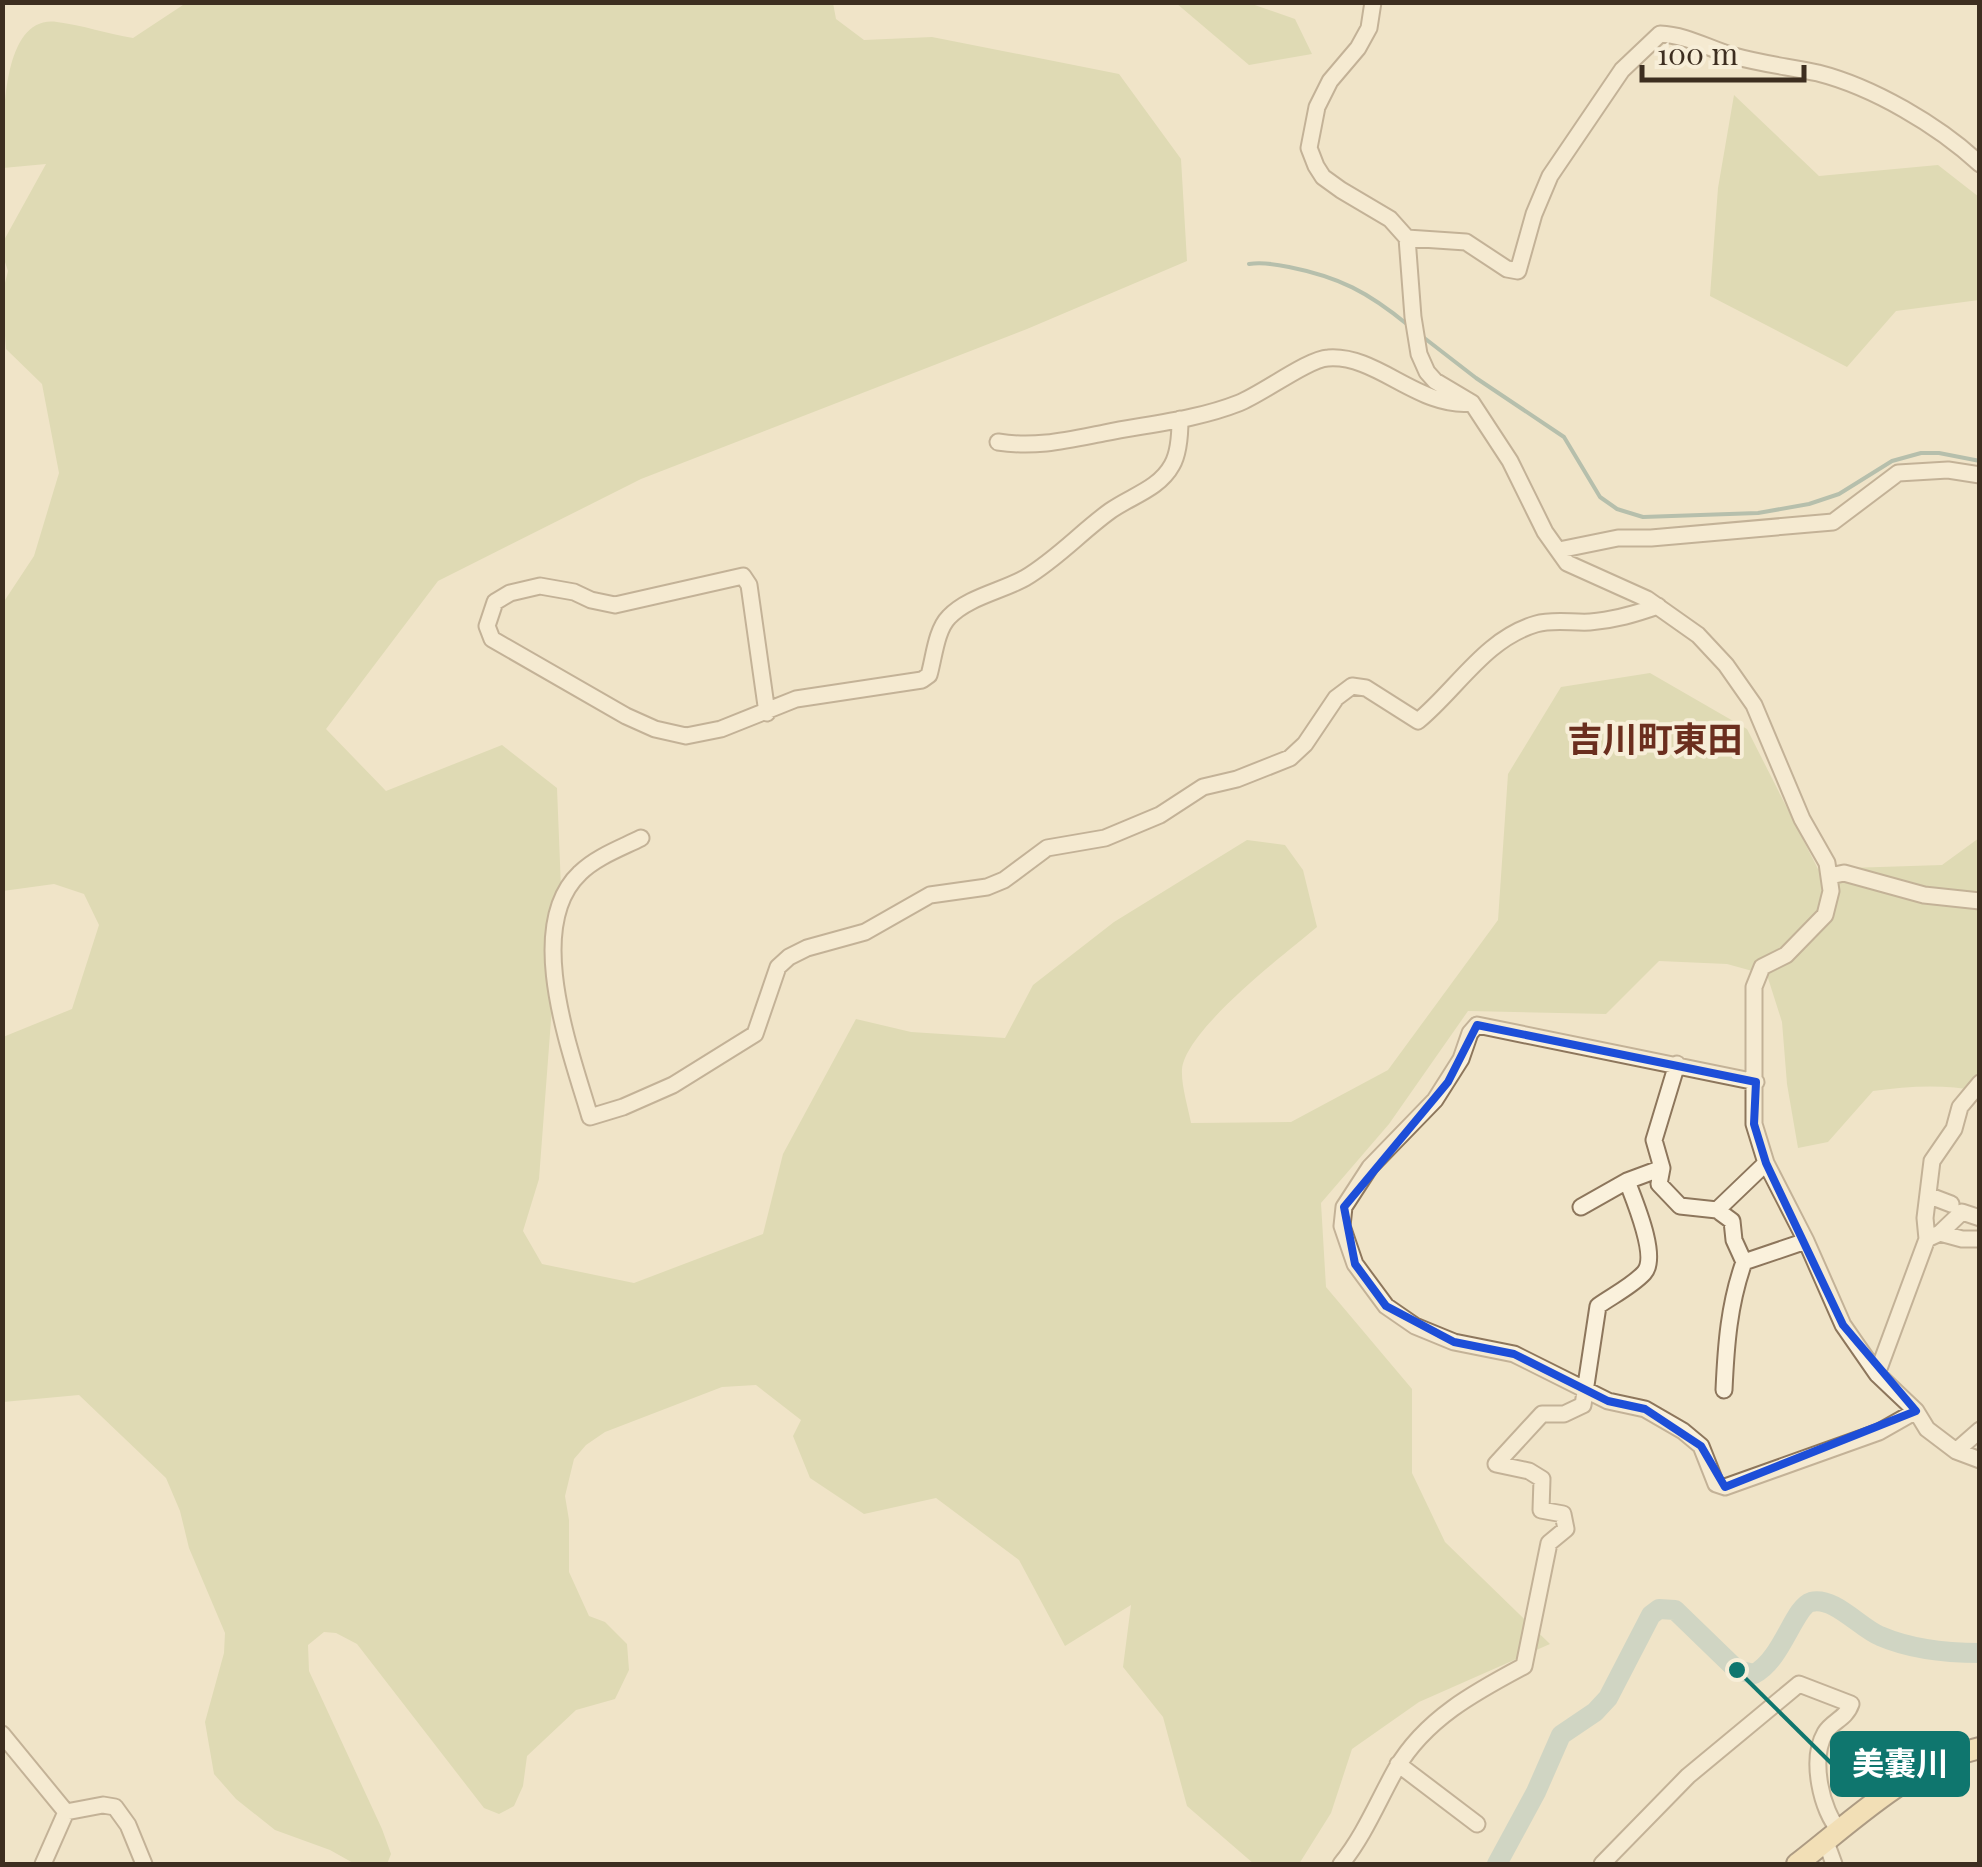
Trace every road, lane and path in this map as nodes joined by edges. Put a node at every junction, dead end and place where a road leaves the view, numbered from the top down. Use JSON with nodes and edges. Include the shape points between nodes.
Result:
{"nodes":[{"id":1,"x":1373,"y":2,"type":"edge"},
{"id":2,"x":1980,"y":137,"type":"edge"},
{"id":3,"x":1974,"y":158,"type":"edge"},
{"id":4,"x":1407,"y":238,"type":"junction"},
{"id":5,"x":1472,"y":404,"type":"junction"},
{"id":6,"x":1180,"y":419,"type":"junction"},
{"id":7,"x":998,"y":442,"type":"dead end"},
{"id":8,"x":1980,"y":475,"type":"edge"},
{"id":9,"x":1559,"y":550,"type":"junction"},
{"id":10,"x":1658,"y":606,"type":"junction"},
{"id":11,"x":767,"y":714,"type":"junction"},
{"id":12,"x":641,"y":838,"type":"dead end"},
{"id":13,"x":1830,"y":876,"type":"junction"},
{"id":14,"x":1980,"y":901,"type":"edge"},
{"id":15,"x":1677,"y":1064,"type":"junction"},
{"id":16,"x":1756,"y":1082,"type":"junction"},
{"id":17,"x":1980,"y":1084,"type":"edge"},
{"id":18,"x":1766,"y":1163,"type":"junction"},
{"id":19,"x":1662,"y":1168,"type":"junction"},
{"id":20,"x":1627,"y":1181,"type":"junction"},
{"id":21,"x":1930,"y":1196,"type":"junction"},
{"id":22,"x":1951,"y":1204,"type":"dead end"},
{"id":23,"x":1581,"y":1207,"type":"dead end"},
{"id":24,"x":1718,"y":1210,"type":"junction"},
{"id":25,"x":1980,"y":1218,"type":"edge"},
{"id":26,"x":1933,"y":1236,"type":"junction"},
{"id":27,"x":1980,"y":1239,"type":"edge"},
{"id":28,"x":1806,"y":1240,"type":"junction"},
{"id":29,"x":1744,"y":1262,"type":"junction"},
{"id":30,"x":1878,"y":1374,"type":"junction"},
{"id":31,"x":1724,"y":1390,"type":"dead end"},
{"id":32,"x":1587,"y":1391,"type":"junction"},
{"id":33,"x":1916,"y":1411,"type":"junction"},
{"id":34,"x":1980,"y":1430,"type":"edge"},
{"id":35,"x":1956,"y":1451,"type":"junction"},
{"id":36,"x":1980,"y":1460,"type":"edge"},
{"id":37,"x":2,"y":1734,"type":"edge"},
{"id":38,"x":1980,"y":1748,"type":"edge"},
{"id":39,"x":1398,"y":1764,"type":"junction"},
{"id":40,"x":66,"y":1812,"type":"junction"},
{"id":41,"x":1477,"y":1824,"type":"dead end"},
{"id":42,"x":1833,"y":1837,"type":"junction"},
{"id":43,"x":43,"y":1864,"type":"edge"},
{"id":44,"x":144,"y":1864,"type":"edge"},
{"id":45,"x":1341,"y":1864,"type":"edge"},
{"id":46,"x":1602,"y":1864,"type":"edge"},
{"id":47,"x":1797,"y":1864,"type":"edge"},
{"id":48,"x":1834,"y":1864,"type":"edge"}],
"edges":[{"from":1,"to":4,"type":"street","via":[[1369,28],[1317,107],[1309,148],[1324,177],[1390,219]]},
{"from":2,"to":3,"type":"street"},
{"from":3,"to":4,"type":"street","via":[[1872,92],[1660,34],[1622,70],[1550,176],[1518,271],[1466,242]]},
{"from":4,"to":5,"type":"street","via":[[1419,354],[1435,380]]},
{"from":5,"to":6,"type":"street","via":[[1439,401],[1357,363],[1328,358],[1236,404]]},
{"from":5,"to":9,"type":"street"},
{"from":6,"to":7,"type":"street","via":[[1042,444]]},
{"from":6,"to":11,"type":"street","via":[[1174,463],[1166,472],[1037,570],[949,617],[930,675],[796,699]]},
{"from":8,"to":9,"type":"street","via":[[1898,473],[1833,522],[1618,538]]},
{"from":9,"to":10,"type":"street","via":[[1567,562]]},
{"from":10,"to":12,"type":"street","via":[[1622,619],[1540,622],[1515,632],[1418,721],[1352,686],[1290,758],[1203,787],[1105,838],[1046,848],[987,887],[930,895],[865,932],[790,957],[778,967],[755,1034],[673,1085],[590,1116],[558,995],[553,937],[559,906],[580,872]]},
{"from":10,"to":13,"type":"street","via":[[1698,636],[1754,705]]},
{"from":11,"to":11,"type":"street","via":[[686,736],[655,729],[506,648],[487,626],[496,602],[540,586],[614,605],[743,576]]},
{"from":13,"to":14,"type":"street","via":[[1844,873],[1924,895]]},
{"from":13,"to":16,"type":"street","via":[[1825,915],[1786,955],[1762,967],[1754,987]]},
{"from":15,"to":16,"type":"street"},
{"from":15,"to":19,"type":"street","via":[[1654,1140]]},
{"from":15,"to":32,"type":"street","via":[[1477,1025],[1436,1100],[1370,1168],[1344,1207],[1342,1226],[1355,1264],[1386,1306],[1454,1342],[1514,1354]]},
{"from":16,"to":18,"type":"street","via":[[1754,1124]]},
{"from":17,"to":21,"type":"street","via":[[1932,1160]]},
{"from":18,"to":24,"type":"street"},
{"from":18,"to":28,"type":"street"},
{"from":19,"to":20,"type":"street"},
{"from":19,"to":24,"type":"street","via":[[1658,1184],[1680,1206]]},
{"from":20,"to":23,"type":"street"},
{"from":20,"to":32,"type":"street","via":[[1650,1260],[1647,1271],[1598,1306]]},
{"from":21,"to":22,"type":"street"},
{"from":21,"to":26,"type":"street","via":[[1925,1218]]},
{"from":24,"to":29,"type":"street","via":[[1732,1222]]},
{"from":25,"to":26,"type":"street","via":[[1962,1212]]},
{"from":26,"to":27,"type":"street"},
{"from":26,"to":30,"type":"street"},
{"from":28,"to":29,"type":"street"},
{"from":28,"to":30,"type":"street","via":[[1843,1324]]},
{"from":29,"to":31,"type":"street","via":[[1726,1331]]},
{"from":30,"to":33,"type":"street"},
{"from":32,"to":33,"type":"street","via":[[1645,1409],[1683,1431],[1701,1446],[1716,1484],[1725,1487],[1878,1432]]},
{"from":32,"to":39,"type":"street","via":[[1583,1404],[1564,1414],[1542,1414],[1496,1464],[1542,1479],[1541,1510],[1563,1514],[1566,1529],[1549,1543],[1524,1666],[1470,1695]]},
{"from":33,"to":35,"type":"street"},
{"from":34,"to":35,"type":"street"},
{"from":35,"to":36,"type":"street"},
{"from":37,"to":40,"type":"street"},
{"from":38,"to":42,"type":"main road","via":[[1923,1770]]},
{"from":39,"to":41,"type":"street"},
{"from":39,"to":45,"type":"street"},
{"from":40,"to":43,"type":"street"},
{"from":40,"to":44,"type":"street","via":[[116,1807]]},
{"from":42,"to":46,"type":"street","via":[[1818,1766],[1825,1733],[1851,1704],[1799,1684],[1688,1776]]},
{"from":42,"to":47,"type":"main road"},
{"from":42,"to":48,"type":"street"}]}
